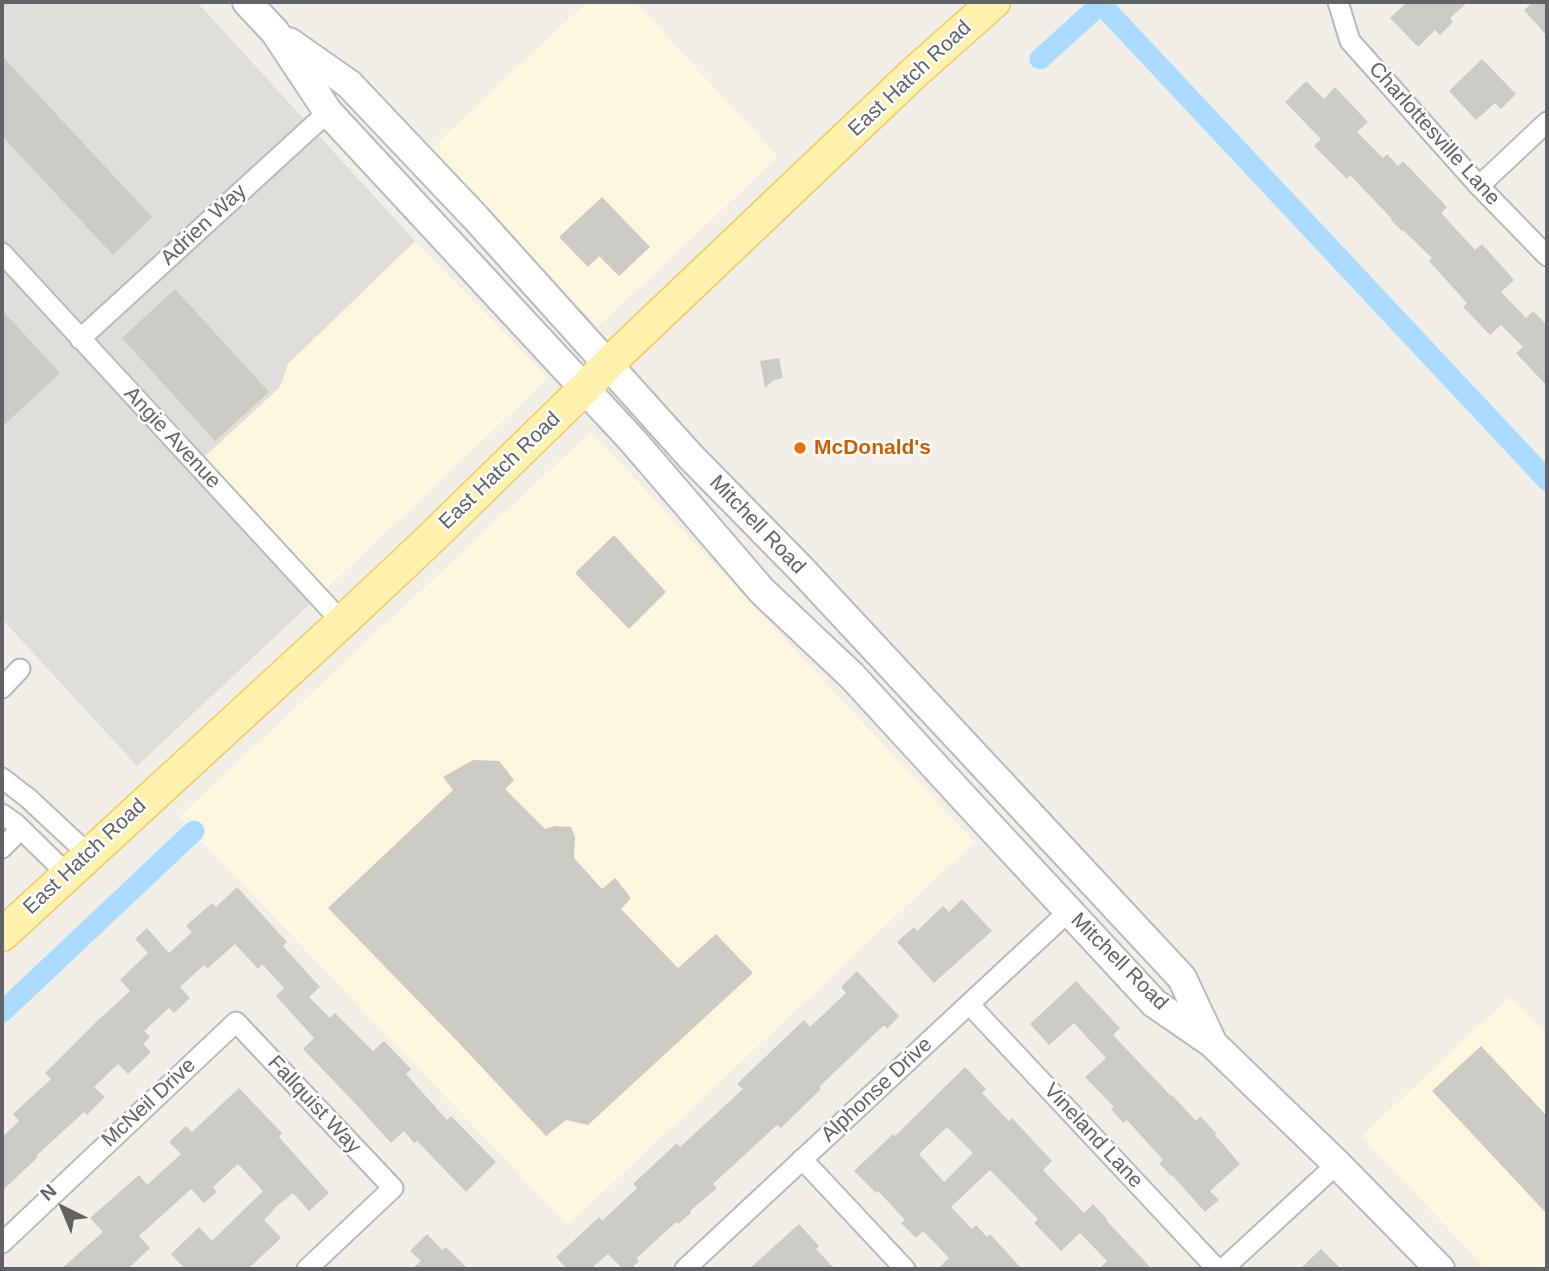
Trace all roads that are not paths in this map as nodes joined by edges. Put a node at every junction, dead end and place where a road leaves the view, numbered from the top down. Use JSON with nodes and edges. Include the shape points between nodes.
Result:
{"nodes":[{"id":1,"x":247,"y":2,"type":"edge"},
{"id":2,"x":994,"y":2,"type":"edge"},
{"id":3,"x":1338,"y":2,"type":"edge"},
{"id":4,"x":275,"y":32,"type":"junction"},
{"id":5,"x":328,"y":112,"type":"junction"},
{"id":6,"x":1547,"y":122,"type":"edge"},
{"id":7,"x":1479,"y":186,"type":"junction"},
{"id":8,"x":2,"y":254,"type":"edge"},
{"id":9,"x":1547,"y":256,"type":"edge"},
{"id":10,"x":80,"y":339,"type":"junction"},
{"id":11,"x":608,"y":364,"type":"junction"},
{"id":12,"x":584,"y":389,"type":"junction"},
{"id":13,"x":342,"y":622,"type":"junction"},
{"id":14,"x":20,"y":669,"type":"dead end"},
{"id":15,"x":2,"y":688,"type":"edge"},
{"id":16,"x":2,"y":778,"type":"edge"},
{"id":17,"x":2,"y":814,"type":"edge"},
{"id":18,"x":21,"y":830,"type":"junction"},
{"id":19,"x":2,"y":848,"type":"edge"},
{"id":20,"x":77,"y":864,"type":"junction"},
{"id":21,"x":1069,"y":911,"type":"junction"},
{"id":22,"x":2,"y":935,"type":"edge"},
{"id":23,"x":969,"y":1004,"type":"junction"},
{"id":24,"x":236,"y":1022,"type":"joint"},
{"id":25,"x":1212,"y":1042,"type":"junction"},
{"id":26,"x":802,"y":1159,"type":"junction"},
{"id":27,"x":1337,"y":1164,"type":"junction"},
{"id":28,"x":2,"y":1243,"type":"edge"},
{"id":29,"x":307,"y":1269,"type":"edge"},
{"id":30,"x":685,"y":1269,"type":"edge"},
{"id":31,"x":905,"y":1269,"type":"edge"},
{"id":32,"x":1217,"y":1269,"type":"edge"},
{"id":33,"x":1223,"y":1269,"type":"edge"},
{"id":34,"x":1440,"y":1269,"type":"edge"}],
"edges":[{"from":1,"to":4,"type":"main road","name":"Mitchell Road"},
{"from":2,"to":11,"type":"main road","name":"East Hatch Road"},
{"from":3,"to":7,"type":"street","name":"Charlottesville Lane","via":[[1350,41]]},
{"from":4,"to":5,"type":"main road","name":"Mitchell Road"},
{"from":4,"to":11,"type":"main road","name":"Mitchell Road","via":[[349,84]]},
{"from":5,"to":10,"type":"street","name":"Adrien Way"},
{"from":5,"to":12,"type":"main road","name":"Mitchell Road"},
{"from":6,"to":7,"type":"street"},
{"from":7,"to":9,"type":"street","name":"Charlottesville Lane"},
{"from":8,"to":10,"type":"street","name":"Angie Avenue"},
{"from":10,"to":13,"type":"street","name":"Angie Avenue"},
{"from":11,"to":12,"type":"main road","name":"East Hatch Road"},
{"from":11,"to":25,"type":"main road","name":"Mitchell Road","via":[[1182,978]]},
{"from":12,"to":13,"type":"main road","name":"East Hatch Road"},
{"from":12,"to":21,"type":"main road","name":"Mitchell Road","via":[[762,591],[852,676]]},
{"from":13,"to":20,"type":"main road","name":"East Hatch Road"},
{"from":14,"to":15,"type":"street"},
{"from":16,"to":20,"type":"street","via":[[28,798]]},
{"from":17,"to":18,"type":"street"},
{"from":18,"to":19,"type":"street"},
{"from":18,"to":20,"type":"street"},
{"from":20,"to":22,"type":"main road","name":"East Hatch Road"},
{"from":21,"to":23,"type":"street","name":"Alphonse Drive"},
{"from":21,"to":25,"type":"main road","name":"Mitchell Road","via":[[1154,1003]]},
{"from":23,"to":26,"type":"street","name":"Alphonse Drive"},
{"from":23,"to":32,"type":"street","name":"Vineland Lane"},
{"from":24,"to":28,"type":"street","name":"McNeil Drive"},
{"from":24,"to":29,"type":"street","name":"Fallquist Way","via":[[393,1188]]},
{"from":25,"to":27,"type":"main road","name":"Mitchell Road"},
{"from":26,"to":30,"type":"street","name":"Alphonse Drive"},
{"from":26,"to":31,"type":"street"},
{"from":27,"to":33,"type":"street"},
{"from":27,"to":34,"type":"main road","name":"Mitchell Road"}]}
